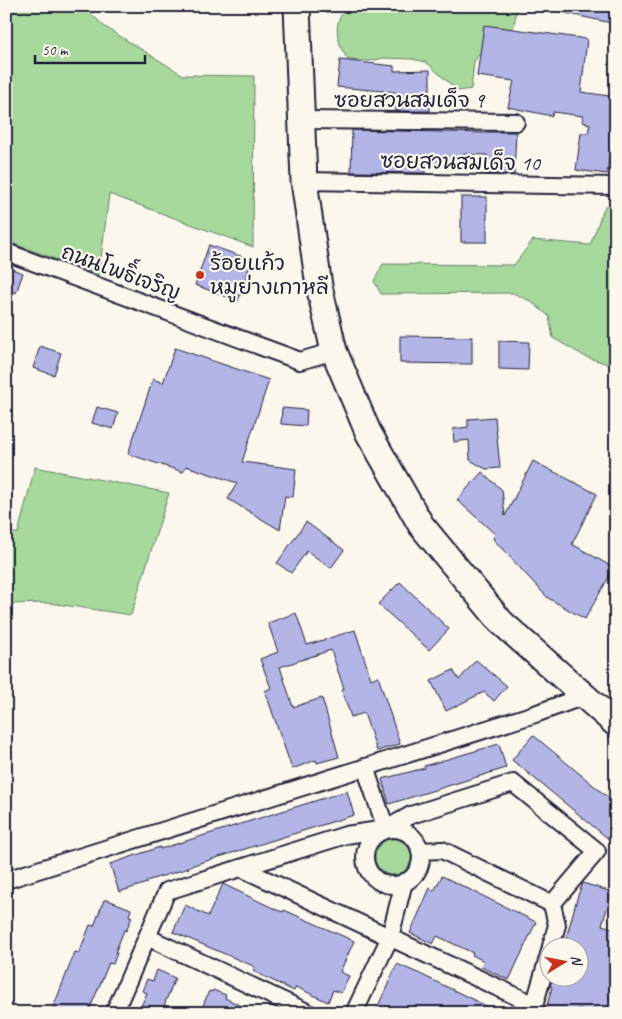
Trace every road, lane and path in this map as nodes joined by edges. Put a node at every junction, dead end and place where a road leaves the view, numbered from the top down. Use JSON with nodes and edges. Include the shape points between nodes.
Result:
{"nodes":[{"id":1,"x":297,"y":6,"type":"edge"},
{"id":2,"x":302,"y":120,"type":"junction"},
{"id":3,"x":516,"y":122,"type":"dead end"},
{"id":4,"x":304,"y":181,"type":"junction"},
{"id":5,"x":616,"y":186,"type":"edge"},
{"id":6,"x":6,"y":252,"type":"edge"},
{"id":7,"x":334,"y":351,"type":"junction"},
{"id":8,"x":584,"y":696,"type":"junction"},
{"id":9,"x":616,"y":724,"type":"edge"},
{"id":10,"x":365,"y":767,"type":"junction"},
{"id":11,"x":386,"y":830,"type":"junction"},
{"id":12,"x":420,"y":852,"type":"junction"},
{"id":13,"x":241,"y":868,"type":"junction"},
{"id":14,"x":6,"y":880,"type":"edge"},
{"id":15,"x":404,"y":882,"type":"junction"},
{"id":16,"x":552,"y":904,"type":"junction"},
{"id":17,"x":554,"y":936,"type":"edge"},
{"id":18,"x":147,"y":937,"type":"junction"},
{"id":19,"x":390,"y":937,"type":"junction"},
{"id":20,"x":540,"y":985,"type":"edge"},
{"id":21,"x":533,"y":1009,"type":"edge"},
{"id":22,"x":114,"y":1013,"type":"edge"},
{"id":23,"x":309,"y":1013,"type":"edge"},
{"id":24,"x":354,"y":1013,"type":"edge"}],
"edges":[{"from":1,"to":2,"type":"main road"},
{"from":2,"to":3,"type":"street","name":"ซอยสวนสมเด็จ 9"},
{"from":2,"to":4,"type":"main road"},
{"from":4,"to":5,"type":"street","name":"ซอยสวนสมเด็จ 10"},
{"from":4,"to":7,"type":"main road","via":[[318,286]]},
{"from":6,"to":7,"type":"street","name":"ถนนโพธิ์เจริญ","via":[[300,361]]},
{"from":7,"to":8,"type":"main road","via":[[368,432],[421,525],[501,622]]},
{"from":8,"to":9,"type":"main road"},
{"from":8,"to":10,"type":"street"},
{"from":10,"to":11,"type":"street"},
{"from":10,"to":14,"type":"street"},
{"from":11,"to":12,"type":"street","via":[[408,833]]},
{"from":11,"to":13,"type":"street","via":[[346,835]]},
{"from":11,"to":15,"type":"street","via":[[370,840],[366,848],[366,866],[371,874],[386,884]]},
{"from":11,"to":16,"type":"street","via":[[411,815],[513,783],[597,851]]},
{"from":12,"to":15,"type":"street","via":[[418,870]]},
{"from":12,"to":16,"type":"street","via":[[442,850]]},
{"from":13,"to":18,"type":"street","via":[[167,891]]},
{"from":13,"to":19,"type":"street"},
{"from":15,"to":19,"type":"street"},
{"from":16,"to":17,"type":"street","via":[[557,926]]},
{"from":18,"to":22,"type":"street"},
{"from":18,"to":23,"type":"street"},
{"from":19,"to":21,"type":"street"},
{"from":19,"to":24,"type":"street"},
{"from":20,"to":21,"type":"street"}]}
